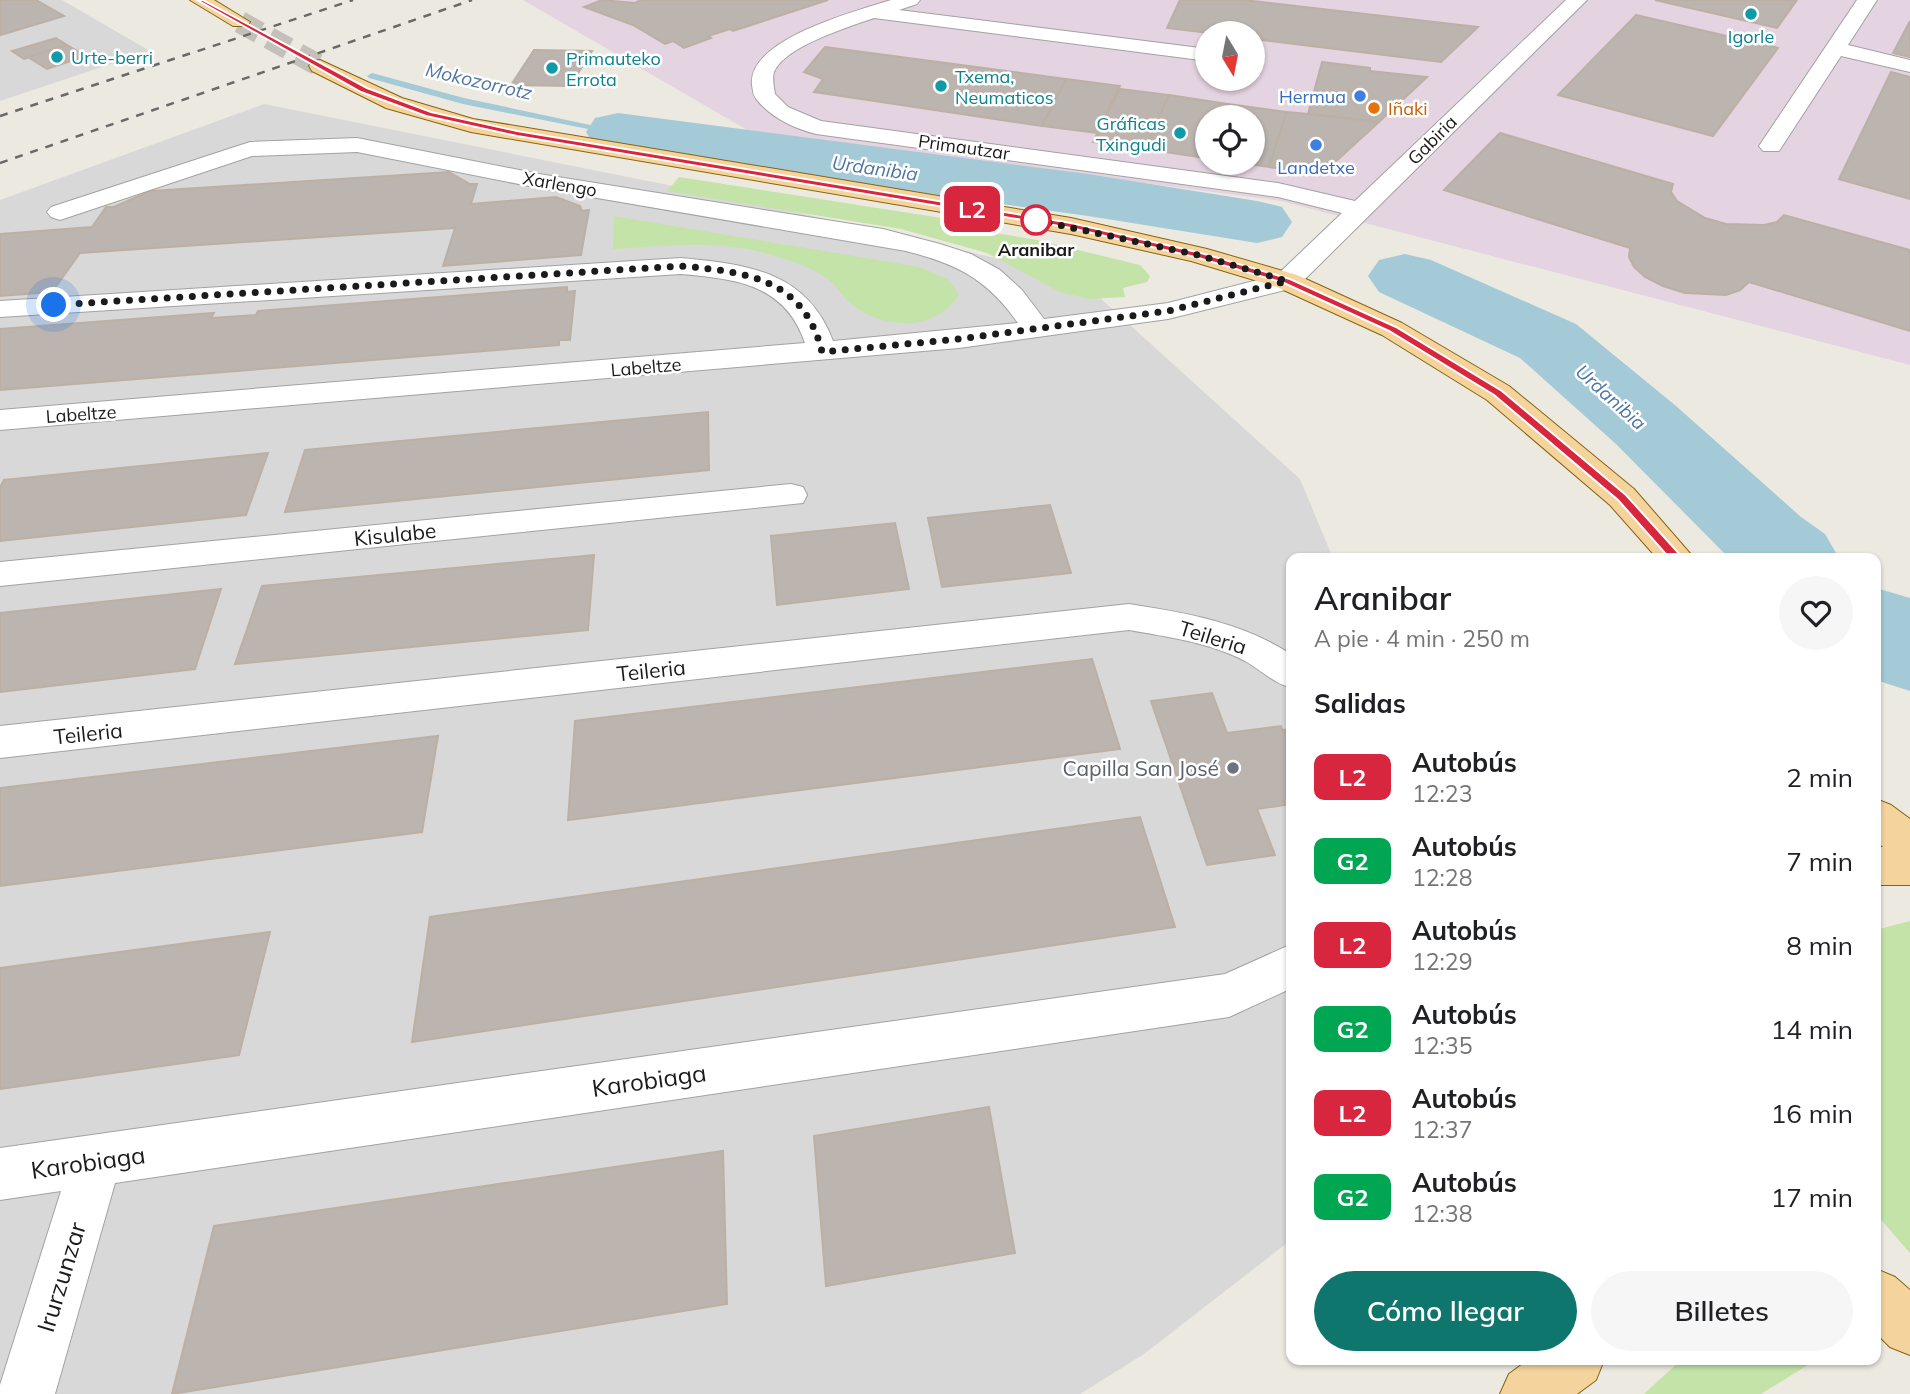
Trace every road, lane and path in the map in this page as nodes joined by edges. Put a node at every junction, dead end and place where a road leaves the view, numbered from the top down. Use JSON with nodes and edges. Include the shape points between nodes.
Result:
{"nodes":[{"id":1,"x":200,"y":0,"type":"edge"},
{"id":2,"x":911,"y":0,"type":"edge"},
{"id":3,"x":1577,"y":0,"type":"edge"},
{"id":4,"x":1867,"y":0,"type":"edge"},
{"id":5,"x":874,"y":13,"type":"junction"},
{"id":6,"x":240,"y":22,"type":"tunnel mouth"},
{"id":7,"x":1835,"y":48,"type":"junction"},
{"id":8,"x":1195,"y":53,"type":"edge"},
{"id":9,"x":320,"y":66,"type":"tunnel mouth"},
{"id":10,"x":1910,"y":66,"type":"edge"},
{"id":11,"x":1772,"y":146,"type":"dead end"},
{"id":12,"x":1360,"y":211,"type":"junction"},
{"id":13,"x":60,"y":212,"type":"dead end"},
{"id":14,"x":1287,"y":281,"type":"junction"},
{"id":15,"x":0,"y":309,"type":"edge"},
{"id":16,"x":1037,"y":329,"type":"junction"},
{"id":17,"x":822,"y":352,"type":"junction"},
{"id":18,"x":0,"y":420,"type":"edge"},
{"id":19,"x":791,"y":495,"type":"dead end"},
{"id":20,"x":1672,"y":553,"type":"edge"},
{"id":21,"x":0,"y":574,"type":"edge"},
{"id":22,"x":1286,"y":670,"type":"edge"},
{"id":23,"x":0,"y":742,"type":"edge"},
{"id":24,"x":1881,"y":821,"type":"edge"},
{"id":25,"x":1910,"y":845,"type":"edge"},
{"id":26,"x":1881,"y":866,"type":"edge"},
{"id":27,"x":1910,"y":866,"type":"edge"},
{"id":28,"x":1286,"y":968,"type":"edge"},
{"id":29,"x":96,"y":1160,"type":"junction"},
{"id":30,"x":0,"y":1174,"type":"edge"},
{"id":31,"x":1881,"y":1300,"type":"edge"},
{"id":32,"x":1910,"y":1326,"type":"edge"},
{"id":33,"x":1569,"y":1365,"type":"edge"},
{"id":34,"x":26,"y":1394,"type":"edge"},
{"id":35,"x":1529,"y":1394,"type":"edge"}],
"edges":[{"from":1,"to":6,"type":"main road"},
{"from":2,"to":5,"type":"street","name":"Primautzar"},
{"from":3,"to":12,"type":"street","name":"Gabiria"},
{"from":4,"to":7,"type":"street"},
{"from":5,"to":8,"type":"street"},
{"from":5,"to":12,"type":"street","name":"Primautzar","via":[[798,41],[774,57],[763,74],[764,95],[780,112],[816,127],[1278,190]]},
{"from":7,"to":10,"type":"street"},
{"from":7,"to":11,"type":"street"},
{"from":9,"to":14,"type":"main road","via":[[394,103],[471,125],[1071,226]]},
{"from":12,"to":14,"type":"street","name":"Gabiria"},
{"from":13,"to":16,"type":"street","name":"Xarlengo","via":[[250,149],[357,145],[538,181],[883,237],[929,249],[976,264],[1005,287]]},
{"from":14,"to":16,"type":"street","name":"Labeltze","via":[[1168,311]]},
{"from":14,"to":20,"type":"main road","via":[[1392,329],[1498,393],[1622,498]]},
{"from":15,"to":17,"type":"street","via":[[681,266],[730,270],[770,283],[802,304],[817,328]]},
{"from":16,"to":17,"type":"street","name":"Labeltze"},
{"from":17,"to":18,"type":"street","name":"Labeltze"},
{"from":19,"to":21,"type":"street","name":"Kisulabe"},
{"from":22,"to":23,"type":"street","name":"Teileria","via":[[1258,652],[1204,630],[1129,617]]},
{"from":24,"to":25,"type":"main road"},
{"from":26,"to":27,"type":"main road"},
{"from":28,"to":29,"type":"street","name":"Karobiaga","via":[[1229,995]]},
{"from":29,"to":30,"type":"street","name":"Karobiaga"},
{"from":29,"to":34,"type":"street","name":"Irurzunzar"},
{"from":31,"to":32,"type":"main road"},
{"from":33,"to":35,"type":"main road"}]}
